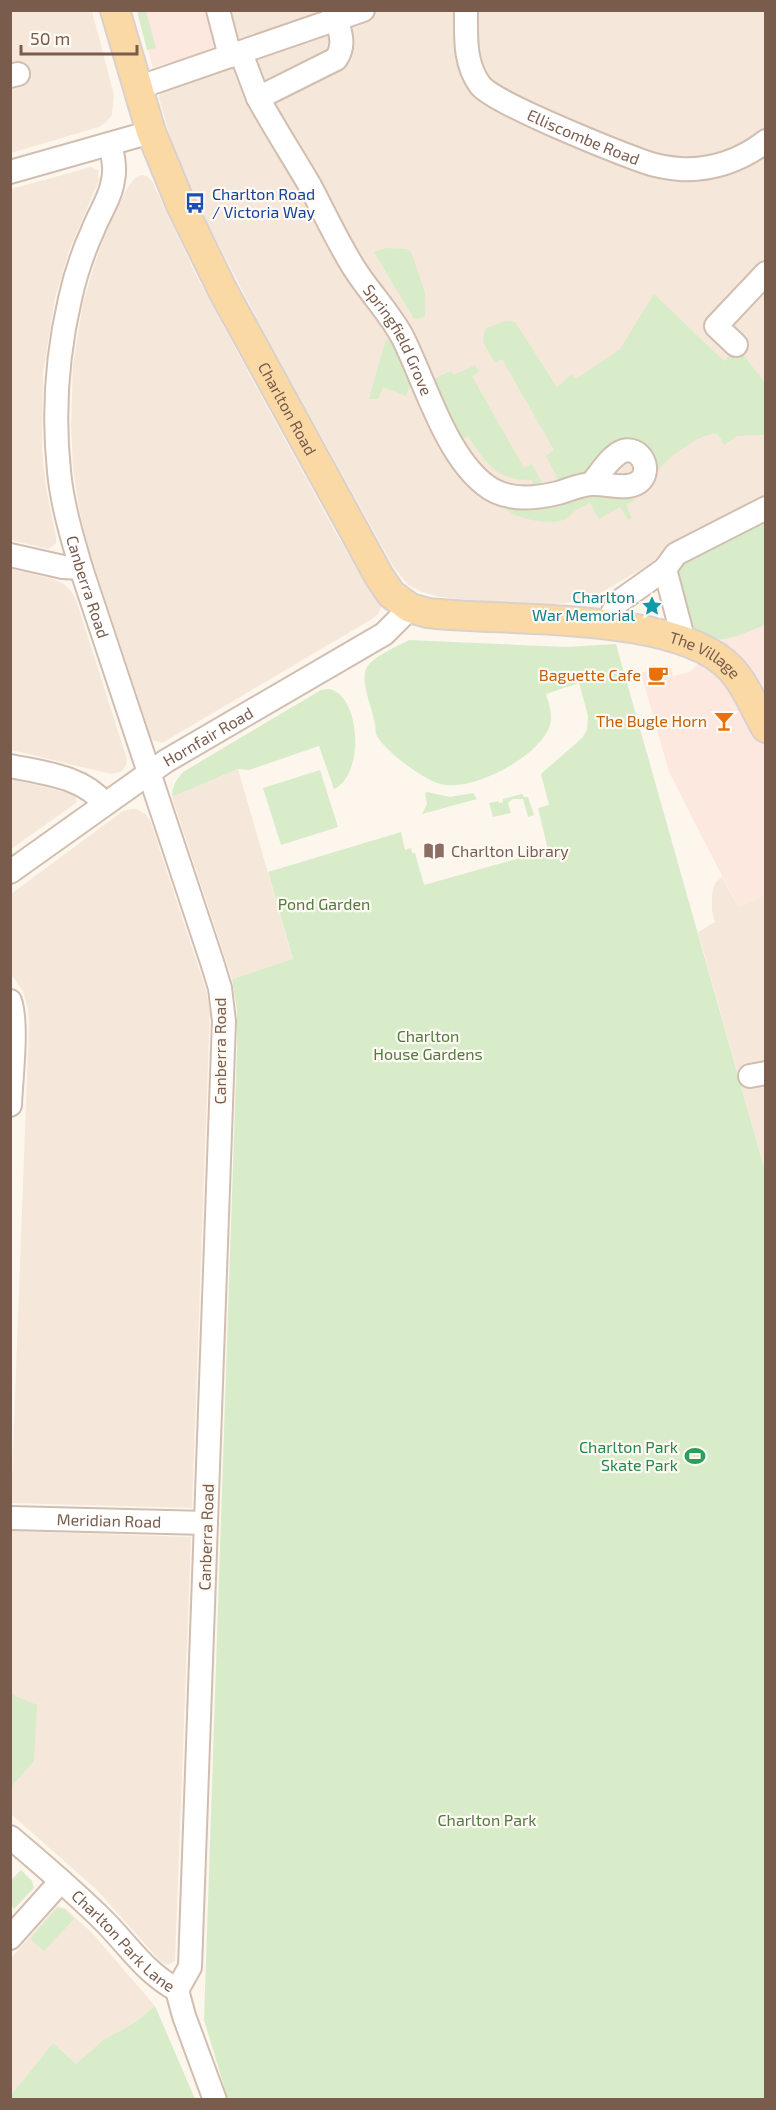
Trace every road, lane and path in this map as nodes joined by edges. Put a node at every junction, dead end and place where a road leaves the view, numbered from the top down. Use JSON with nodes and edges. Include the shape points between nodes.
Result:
{"nodes":[{"id":1,"x":115,"y":10,"type":"edge"},
{"id":2,"x":218,"y":10,"type":"edge"},
{"id":3,"x":466,"y":10,"type":"edge"},
{"id":4,"x":361,"y":11,"type":"edge"},
{"id":5,"x":337,"y":20,"type":"junction"},
{"id":6,"x":236,"y":54,"type":"junction"},
{"id":7,"x":137,"y":88,"type":"junction"},
{"id":8,"x":258,"y":98,"type":"junction"},
{"id":9,"x":151,"y":132,"type":"junction"},
{"id":10,"x":110,"y":144,"type":"junction"},
{"id":11,"x":764,"y":146,"type":"edge"},
{"id":12,"x":10,"y":172,"type":"edge"},
{"id":13,"x":765,"y":273,"type":"edge"},
{"id":14,"x":736,"y":345,"type":"dead end"},
{"id":15,"x":591,"y":484,"type":"dead end"},
{"id":16,"x":765,"y":508,"type":"edge"},
{"id":17,"x":10,"y":555,"type":"edge"},
{"id":18,"x":81,"y":568,"type":"junction"},
{"id":19,"x":665,"y":569,"type":"junction"},
{"id":20,"x":410,"y":608,"type":"junction"},
{"id":21,"x":610,"y":625,"type":"junction"},
{"id":22,"x":679,"y":640,"type":"junction"},
{"id":23,"x":765,"y":728,"type":"edge"},
{"id":24,"x":10,"y":766,"type":"edge"},
{"id":25,"x":148,"y":773,"type":"junction"},
{"id":26,"x":105,"y":804,"type":"junction"},
{"id":27,"x":10,"y":872,"type":"edge"},
{"id":28,"x":10,"y":1001,"type":"edge"},
{"id":29,"x":10,"y":1105,"type":"edge"},
{"id":30,"x":10,"y":1518,"type":"edge"},
{"id":31,"x":206,"y":1523,"type":"junction"},
{"id":32,"x":10,"y":1837,"type":"edge"},
{"id":33,"x":61,"y":1881,"type":"junction"},
{"id":34,"x":10,"y":1938,"type":"edge"},
{"id":35,"x":177,"y":1990,"type":"junction"},
{"id":36,"x":215,"y":2100,"type":"edge"}],
"edges":[{"from":1,"to":7,"type":"main road","name":"Charlton Road"},
{"from":2,"to":6,"type":"street","name":"Springfield Grove"},
{"from":3,"to":11,"type":"street","name":"Elliscombe Road","via":[[470,71],[482,88],[501,101],[666,168],[718,165]]},
{"from":4,"to":5,"type":"street"},
{"from":5,"to":6,"type":"street"},
{"from":5,"to":8,"type":"street","via":[[342,41],[336,59]]},
{"from":6,"to":7,"type":"street"},
{"from":6,"to":8,"type":"street","name":"Springfield Grove"},
{"from":7,"to":9,"type":"main road","name":"Charlton Road"},
{"from":8,"to":15,"type":"street","name":"Springfield Grove","via":[[352,266],[394,322],[446,432],[471,471],[498,493],[512,496],[543,496]]},
{"from":9,"to":10,"type":"street"},
{"from":9,"to":20,"type":"main road","name":"Charlton Road","via":[[181,206],[316,462],[379,576],[391,594]]},
{"from":10,"to":12,"type":"street"},
{"from":10,"to":18,"type":"street","name":"Canberra Road","via":[[114,180],[73,288],[58,380],[58,472]]},
{"from":13,"to":14,"type":"street","via":[[716,326]]},
{"from":16,"to":19,"type":"street","via":[[676,554]]},
{"from":17,"to":18,"type":"street"},
{"from":18,"to":25,"type":"street","name":"Canberra Road"},
{"from":19,"to":21,"type":"street","via":[[617,603]]},
{"from":19,"to":22,"type":"street","via":[[681,630]]},
{"from":20,"to":21,"type":"main road","name":"Charlton Road","via":[[447,616]]},
{"from":20,"to":25,"type":"street","name":"Hornfair Road","via":[[384,634]]},
{"from":21,"to":22,"type":"main road","name":"The Village"},
{"from":22,"to":23,"type":"main road","name":"The Village","via":[[731,668]]},
{"from":24,"to":26,"type":"street","via":[[72,780],[86,786]]},
{"from":25,"to":26,"type":"street","name":"Hornfair Road"},
{"from":25,"to":31,"type":"street","name":"Canberra Road","via":[[220,988],[224,1021]]},
{"from":26,"to":27,"type":"street","name":"Hornfair Road"},
{"from":28,"to":29,"type":"street"},
{"from":30,"to":31,"type":"street","name":"Meridian Road"},
{"from":31,"to":35,"type":"street","name":"Canberra Road","via":[[190,1967]]},
{"from":32,"to":33,"type":"street","name":"Charlton Park Lane"},
{"from":33,"to":34,"type":"street"},
{"from":33,"to":35,"type":"street","name":"Charlton Park Lane","via":[[146,1968]]},
{"from":35,"to":36,"type":"street","name":"Charlton Park Lane"}]}
